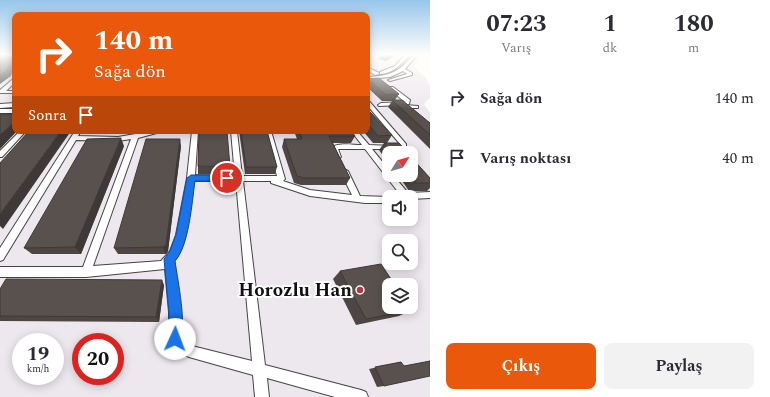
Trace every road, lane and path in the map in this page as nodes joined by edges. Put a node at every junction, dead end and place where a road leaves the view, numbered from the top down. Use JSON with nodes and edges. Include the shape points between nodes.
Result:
{"nodes":[{"id":1,"x":398,"y":73,"type":"edge"},
{"id":2,"x":408,"y":73,"type":"edge"},
{"id":3,"x":370,"y":78,"type":"edge"},
{"id":4,"x":370,"y":78,"type":"edge"},
{"id":5,"x":380,"y":80,"type":"junction"},
{"id":6,"x":12,"y":83,"type":"edge"},
{"id":7,"x":12,"y":92,"type":"edge"},
{"id":8,"x":12,"y":105,"type":"edge"},
{"id":9,"x":370,"y":105,"type":"edge"},
{"id":10,"x":381,"y":105,"type":"dead end"},
{"id":11,"x":0,"y":106,"type":"edge"},
{"id":12,"x":401,"y":106,"type":"junction"},
{"id":13,"x":370,"y":107,"type":"edge"},
{"id":14,"x":416,"y":107,"type":"dead end"},
{"id":15,"x":12,"y":111,"type":"edge"},
{"id":16,"x":406,"y":111,"type":"edge"},
{"id":17,"x":0,"y":112,"type":"edge"},
{"id":18,"x":20,"y":134,"type":"edge"},
{"id":19,"x":76,"y":134,"type":"edge"},
{"id":20,"x":148,"y":134,"type":"edge"},
{"id":21,"x":195,"y":134,"type":"edge"},
{"id":22,"x":234,"y":134,"type":"edge"},
{"id":23,"x":269,"y":134,"type":"edge"},
{"id":24,"x":356,"y":134,"type":"edge"},
{"id":25,"x":135,"y":137,"type":"junction"},
{"id":26,"x":401,"y":146,"type":"edge"},
{"id":27,"x":367,"y":148,"type":"junction"},
{"id":28,"x":382,"y":148,"type":"edge"},
{"id":29,"x":0,"y":155,"type":"edge"},
{"id":30,"x":191,"y":178,"type":"junction"},
{"id":31,"x":239,"y":178,"type":"junction"},
{"id":32,"x":267,"y":179,"type":"junction"},
{"id":33,"x":399,"y":190,"type":"edge"},
{"id":34,"x":430,"y":195,"type":"edge"},
{"id":35,"x":418,"y":196,"type":"edge"},
{"id":36,"x":357,"y":198,"type":"junction"},
{"id":37,"x":382,"y":200,"type":"edge"},
{"id":38,"x":4,"y":242,"type":"edge"},
{"id":39,"x":0,"y":257,"type":"edge"},
{"id":40,"x":170,"y":259,"type":"junction"},
{"id":41,"x":0,"y":272,"type":"edge"},
{"id":42,"x":86,"y":272,"type":"junction"},
{"id":43,"x":260,"y":371,"type":"junction"},
{"id":44,"x":262,"y":397,"type":"edge"},
{"id":45,"x":361,"y":397,"type":"edge"}],
"edges":[{"from":1,"to":3,"type":"street"},
{"from":2,"to":5,"type":"street","via":[[410,74],[395,80]]},
{"from":4,"to":5,"type":"street"},
{"from":5,"to":10,"type":"street","via":[[408,101]]},
{"from":6,"to":7,"type":"street","via":[[1,92]]},
{"from":8,"to":11,"type":"street"},
{"from":9,"to":12,"type":"street"},
{"from":12,"to":14,"type":"street"},
{"from":12,"to":16,"type":"street"},
{"from":13,"to":26,"type":"street","via":[[404,145]]},
{"from":15,"to":17,"type":"street"},
{"from":18,"to":29,"type":"street"},
{"from":19,"to":25,"type":"street","via":[[118,139]]},
{"from":19,"to":38,"type":"street"},
{"from":20,"to":25,"type":"street"},
{"from":21,"to":30,"type":"street"},
{"from":22,"to":31,"type":"street"},
{"from":23,"to":32,"type":"street","via":[[281,179]]},
{"from":24,"to":27,"type":"street"},
{"from":25,"to":42,"type":"street"},
{"from":27,"to":28,"type":"street"},
{"from":27,"to":33,"type":"street"},
{"from":27,"to":36,"type":"street","via":[[334,148]]},
{"from":30,"to":31,"type":"street"},
{"from":30,"to":40,"type":"street","via":[[182,235]]},
{"from":31,"to":32,"type":"street"},
{"from":31,"to":43,"type":"street"},
{"from":32,"to":36,"type":"street","via":[[310,193]]},
{"from":34,"to":35,"type":"street"},
{"from":36,"to":37,"type":"street"},
{"from":38,"to":39,"type":"street"},
{"from":40,"to":42,"type":"street","via":[[163,265]]},
{"from":40,"to":43,"type":"street","via":[[176,312],[175,339],[189,352]]},
{"from":41,"to":42,"type":"street"},
{"from":43,"to":44,"type":"street"},
{"from":43,"to":45,"type":"street"}]}
